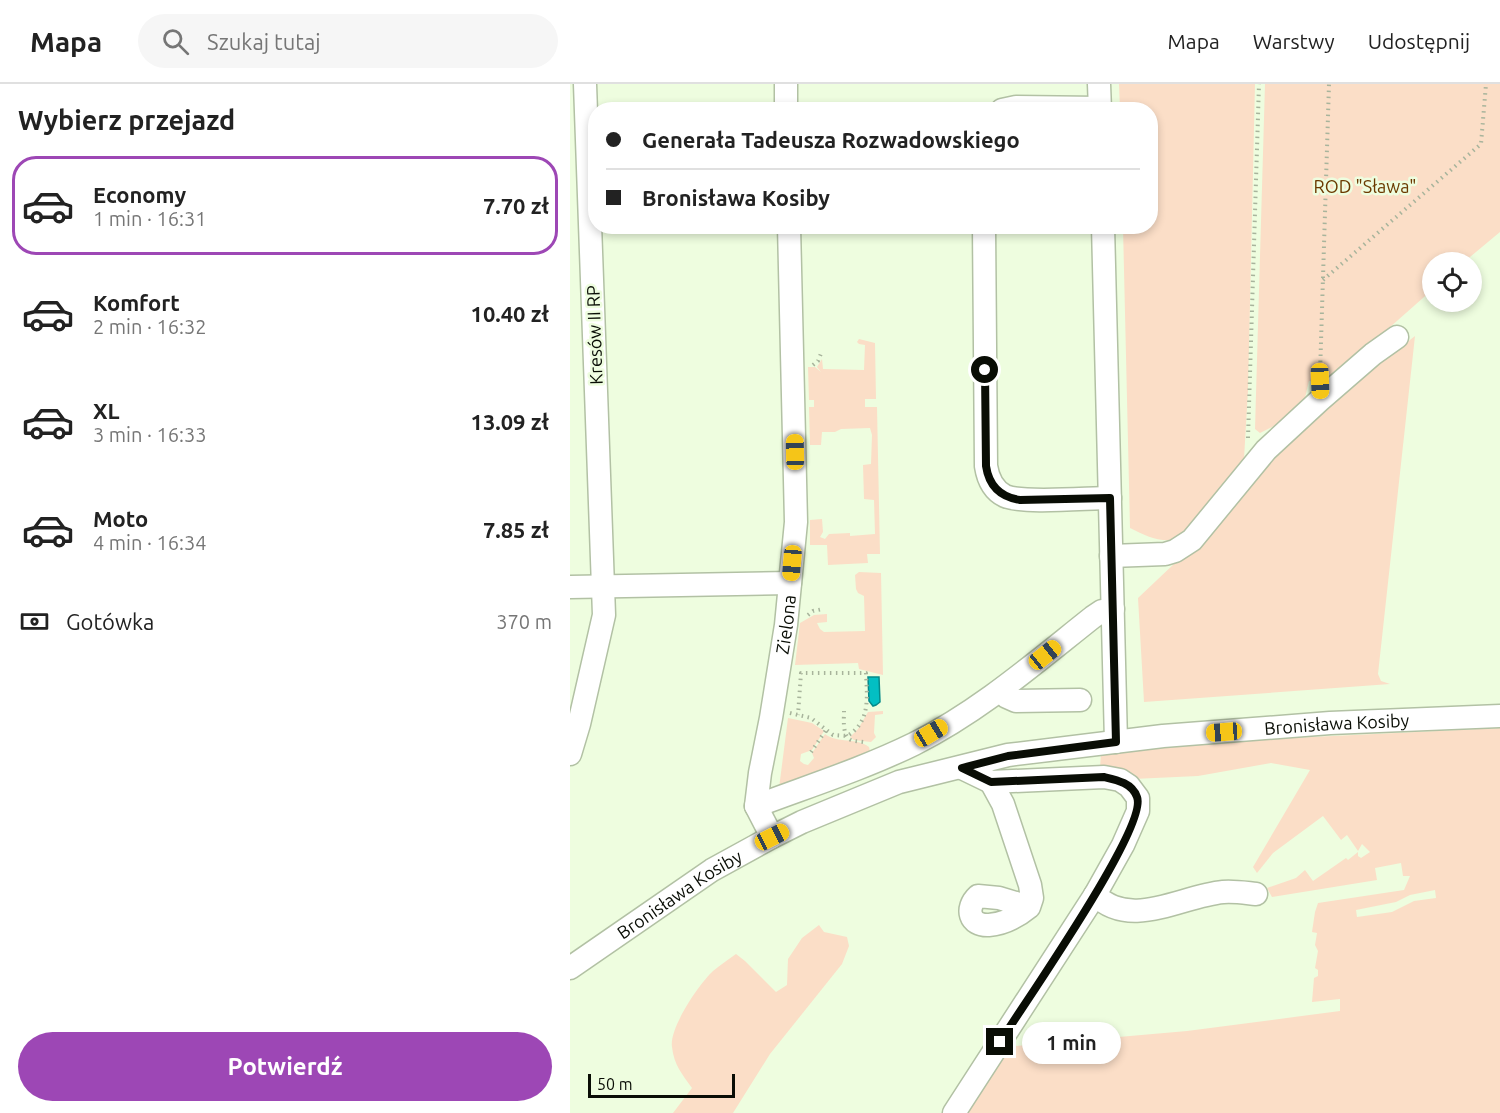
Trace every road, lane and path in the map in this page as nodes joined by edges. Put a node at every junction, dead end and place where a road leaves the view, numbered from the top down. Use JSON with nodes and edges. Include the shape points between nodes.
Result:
{"nodes":[{"id":1,"x":585,"y":84,"type":"edge"},
{"id":2,"x":786,"y":84,"type":"edge"},
{"id":3,"x":1099,"y":84,"type":"edge"},
{"id":4,"x":1259,"y":84,"type":"edge"},
{"id":5,"x":1329,"y":84,"type":"edge"},
{"id":6,"x":1486,"y":84,"type":"edge"},
{"id":7,"x":786,"y":102,"type":"edge"},
{"id":8,"x":1100,"y":102,"type":"edge"},
{"id":9,"x":588,"y":163,"type":"edge"},
{"id":10,"x":591,"y":234,"type":"edge"},
{"id":11,"x":789,"y":234,"type":"edge"},
{"id":12,"x":984,"y":234,"type":"edge"},
{"id":13,"x":1103,"y":234,"type":"edge"},
{"id":14,"x":1323,"y":280,"type":"junction"},
{"id":15,"x":1397,"y":337,"type":"dead end"},
{"id":16,"x":822,"y":351,"type":"dead end"},
{"id":17,"x":808,"y":365,"type":"dead end"},
{"id":18,"x":1320,"y":390,"type":"junction"},
{"id":19,"x":1248,"y":439,"type":"dead end"},
{"id":20,"x":1110,"y":498,"type":"junction"},
{"id":21,"x":1111,"y":556,"type":"junction"},
{"id":22,"x":790,"y":584,"type":"junction"},
{"id":23,"x":604,"y":585,"type":"junction"},
{"id":24,"x":570,"y":587,"type":"edge"},
{"id":25,"x":823,"y":609,"type":"dead end"},
{"id":26,"x":1113,"y":609,"type":"junction"},
{"id":27,"x":804,"y":620,"type":"dead end"},
{"id":28,"x":1001,"y":690,"type":"junction"},
{"id":29,"x":1080,"y":700,"type":"dead end"},
{"id":30,"x":844,"y":711,"type":"dead end"},
{"id":31,"x":789,"y":713,"type":"dead end"},
{"id":32,"x":798,"y":715,"type":"junction"},
{"id":33,"x":1500,"y":716,"type":"edge"},
{"id":34,"x":826,"y":730,"type":"junction"},
{"id":35,"x":847,"y":736,"type":"junction"},
{"id":36,"x":1116,"y":742,"type":"junction"},
{"id":37,"x":870,"y":745,"type":"dead end"},
{"id":38,"x":811,"y":752,"type":"dead end"},
{"id":39,"x":570,"y":754,"type":"edge"},
{"id":40,"x":962,"y":768,"type":"junction"},
{"id":41,"x":991,"y":782,"type":"junction"},
{"id":42,"x":756,"y":806,"type":"junction"},
{"id":43,"x":772,"y":837,"type":"junction"},
{"id":44,"x":1095,"y":894,"type":"junction"},
{"id":45,"x":1256,"y":894,"type":"dead end"},
{"id":46,"x":1029,"y":908,"type":"dead end"},
{"id":47,"x":570,"y":968,"type":"edge"},
{"id":48,"x":954,"y":1113,"type":"edge"}],
"edges":[{"from":1,"to":9,"type":"street","name":"Kresów II RP"},
{"from":2,"to":7,"type":"street"},
{"from":3,"to":8,"type":"street"},
{"from":4,"to":19,"type":"path"},
{"from":5,"to":14,"type":"path"},
{"from":6,"to":14,"type":"path","via":[[1481,144]]},
{"from":10,"to":23,"type":"street","name":"Kresów II RP"},
{"from":11,"to":22,"type":"street","name":"Zielona","via":[[796,522]]},
{"from":12,"to":20,"type":"street","via":[[988,479],[996,489],[1013,498]]},
{"from":13,"to":20,"type":"street"},
{"from":14,"to":18,"type":"path"},
{"from":15,"to":18,"type":"street"},
{"from":16,"to":17,"type":"path","via":[[818,362]]},
{"from":18,"to":21,"type":"street","via":[[1184,547],[1153,556]]},
{"from":20,"to":21,"type":"street"},
{"from":21,"to":26,"type":"street"},
{"from":22,"to":23,"type":"street"},
{"from":22,"to":42,"type":"street","name":"Zielona"},
{"from":23,"to":24,"type":"street"},
{"from":23,"to":39,"type":"street","name":"Kresów II RP","via":[[604,615]]},
{"from":25,"to":27,"type":"path","via":[[813,611]]},
{"from":26,"to":28,"type":"street","via":[[1093,616]]},
{"from":26,"to":36,"type":"street"},
{"from":28,"to":29,"type":"street","via":[[1016,701]]},
{"from":28,"to":42,"type":"street","via":[[914,743]]},
{"from":30,"to":35,"type":"path"},
{"from":31,"to":32,"type":"path"},
{"from":32,"to":34,"type":"path","via":[[811,718]]},
{"from":32,"to":35,"type":"path","via":[[801,673],[866,672],[865,714]]},
{"from":33,"to":36,"type":"street","name":"Bronisława Kosiby","via":[[1330,723]]},
{"from":34,"to":35,"type":"path"},
{"from":34,"to":38,"type":"path"},
{"from":35,"to":37,"type":"path"},
{"from":36,"to":40,"type":"street","name":"Bronisława Kosiby","via":[[1008,756]]},
{"from":40,"to":41,"type":"street"},
{"from":40,"to":43,"type":"street","name":"Bronisława Kosiby","via":[[898,782]]},
{"from":41,"to":44,"type":"street","via":[[1104,777],[1129,786],[1138,798],[1138,811]]},
{"from":41,"to":46,"type":"street","via":[[1003,804],[1030,885]]},
{"from":42,"to":43,"type":"street"},
{"from":43,"to":47,"type":"street","name":"Bronisława Kosiby","via":[[712,870]]},
{"from":44,"to":45,"type":"street","via":[[1116,909],[1142,911],[1224,892]]},
{"from":44,"to":48,"type":"street"}]}
